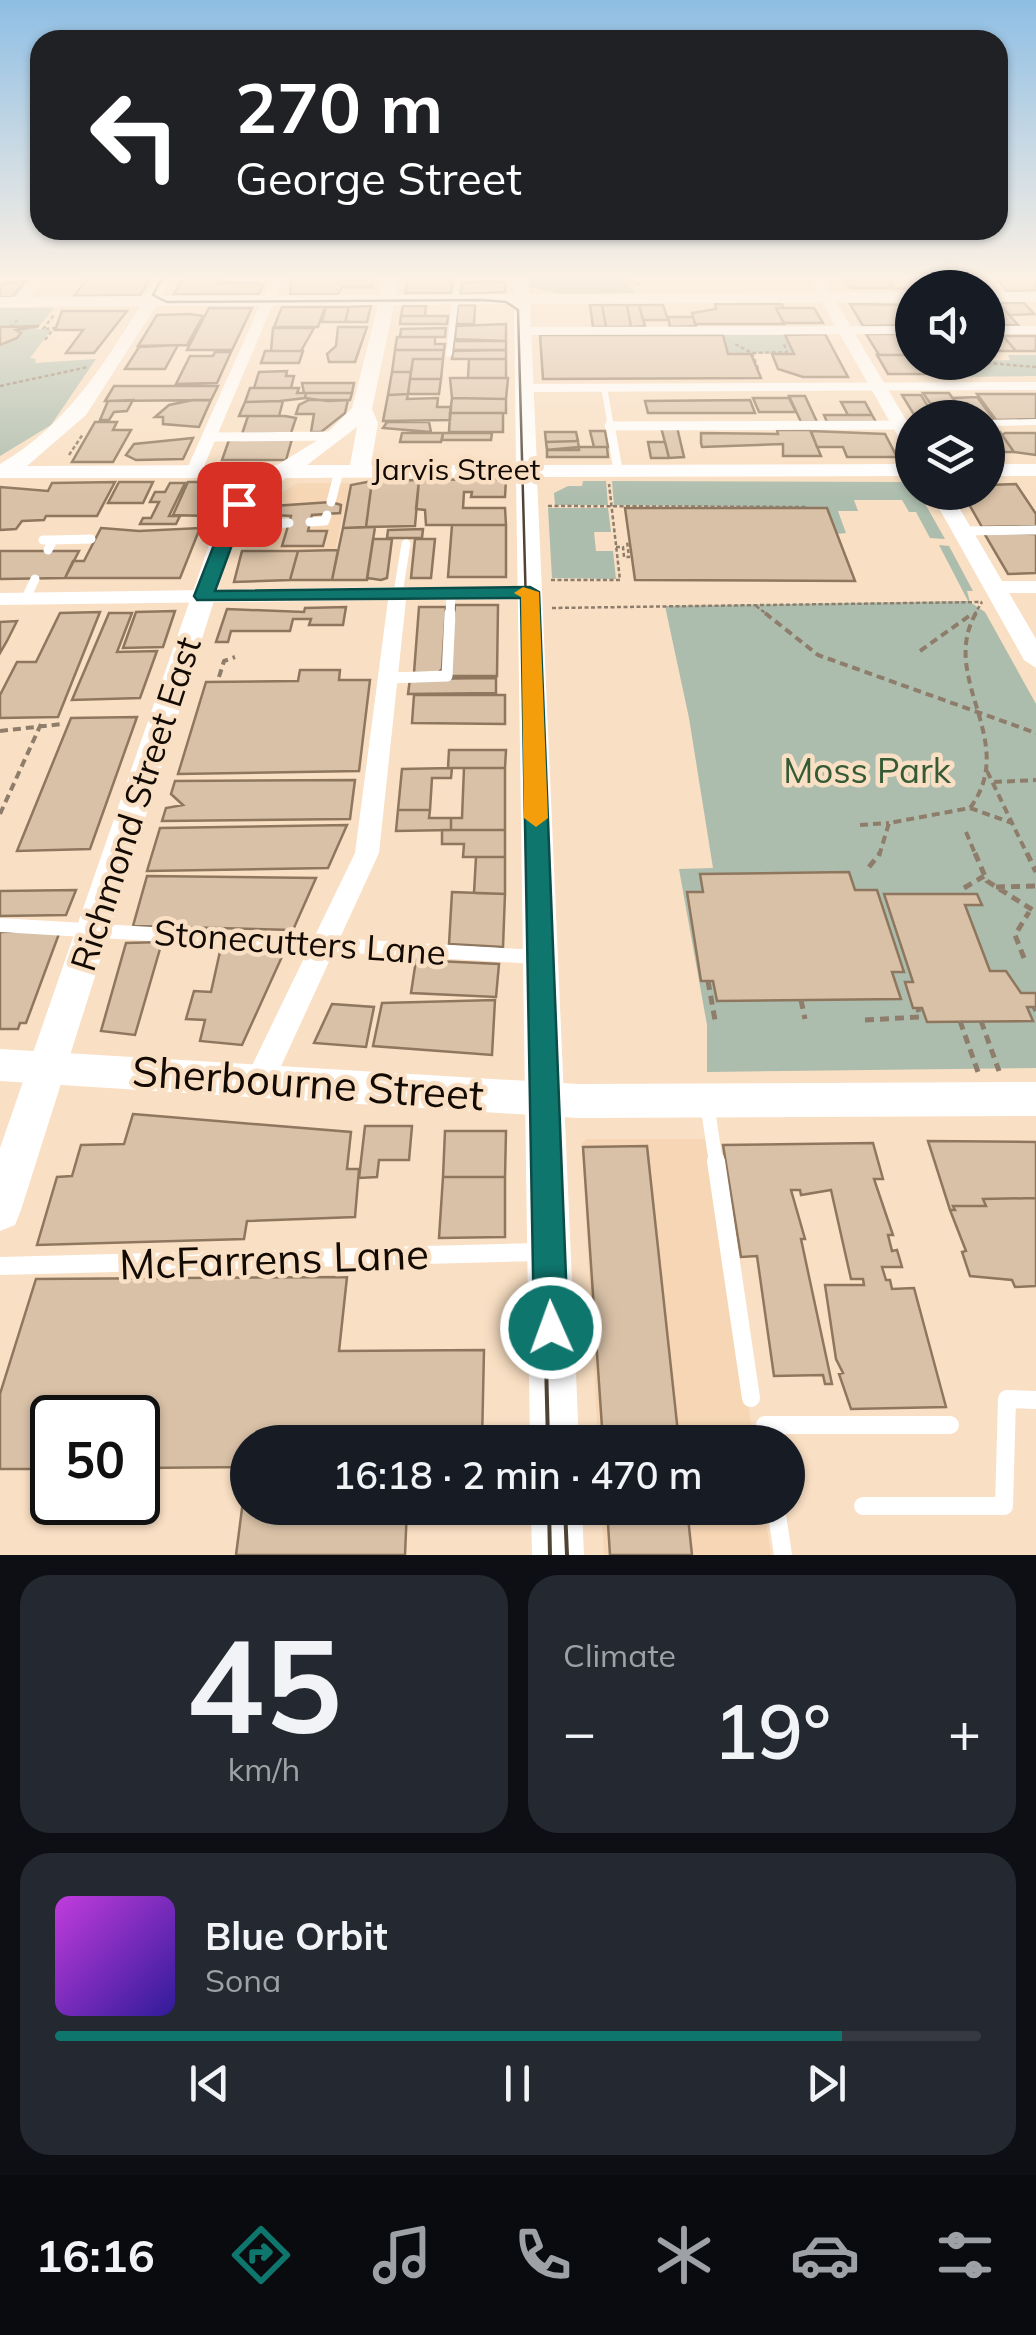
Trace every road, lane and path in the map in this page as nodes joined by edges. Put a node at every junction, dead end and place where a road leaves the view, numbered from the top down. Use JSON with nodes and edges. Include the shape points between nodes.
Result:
{"nodes":[{"id":1,"x":120,"y":351,"type":"edge"},
{"id":2,"x":247,"y":351,"type":"edge"},
{"id":3,"x":375,"y":351,"type":"edge"},
{"id":4,"x":449,"y":351,"type":"edge"},
{"id":5,"x":523,"y":351,"type":"edge"},
{"id":6,"x":746,"y":351,"type":"edge"},
{"id":7,"x":787,"y":351,"type":"edge"},
{"id":8,"x":856,"y":351,"type":"edge"},
{"id":9,"x":752,"y":353,"type":"junction"},
{"id":10,"x":449,"y":354,"type":"dead end"},
{"id":11,"x":1005,"y":364,"type":"edge"},
{"id":12,"x":94,"y":366,"type":"dead end"},
{"id":13,"x":1036,"y":367,"type":"edge"},
{"id":14,"x":762,"y":379,"type":"dead end"},
{"id":15,"x":0,"y":386,"type":"edge"},
{"id":16,"x":878,"y":386,"type":"junction"},
{"id":17,"x":1036,"y":386,"type":"edge"},
{"id":18,"x":604,"y":387,"type":"junction"},
{"id":19,"x":524,"y":388,"type":"junction"},
{"id":20,"x":362,"y":408,"type":"junction"},
{"id":21,"x":895,"y":410,"type":"edge"},
{"id":22,"x":1036,"y":422,"type":"edge"},
{"id":23,"x":1005,"y":423,"type":"edge"},
{"id":24,"x":895,"y":425,"type":"edge"},
{"id":25,"x":609,"y":426,"type":"junction"},
{"id":26,"x":85,"y":430,"type":"dead end"},
{"id":27,"x":334,"y":436,"type":"junction"},
{"id":28,"x":210,"y":437,"type":"junction"},
{"id":29,"x":64,"y":464,"type":"dead end"},
{"id":30,"x":526,"y":469,"type":"junction"},
{"id":31,"x":895,"y":470,"type":"edge"},
{"id":32,"x":1005,"y":470,"type":"edge"},
{"id":33,"x":1036,"y":470,"type":"edge"},
{"id":34,"x":194,"y":471,"type":"junction"},
{"id":35,"x":349,"y":471,"type":"junction"},
{"id":36,"x":280,"y":472,"type":"junction"},
{"id":37,"x":0,"y":473,"type":"edge"},
{"id":38,"x":614,"y":478,"type":"junction"},
{"id":39,"x":331,"y":502,"type":"dead end"},
{"id":40,"x":555,"y":506,"type":"dead end"},
{"id":41,"x":612,"y":506,"type":"junction"},
{"id":42,"x":808,"y":506,"type":"dead end"},
{"id":43,"x":950,"y":510,"type":"edge"},
{"id":44,"x":327,"y":515,"type":"dead end"},
{"id":45,"x":290,"y":522,"type":"dead end"},
{"id":46,"x":310,"y":522,"type":"dead end"},
{"id":47,"x":227,"y":525,"type":"junction"},
{"id":48,"x":1036,"y":530,"type":"edge"},
{"id":49,"x":962,"y":531,"type":"junction"},
{"id":50,"x":91,"y":539,"type":"dead end"},
{"id":51,"x":48,"y":544,"type":"dead end"},
{"id":52,"x":406,"y":544,"type":"dead end"},
{"id":53,"x":616,"y":544,"type":"junction"},
{"id":54,"x":35,"y":579,"type":"dead end"},
{"id":55,"x":994,"y":586,"type":"junction"},
{"id":56,"x":1036,"y":586,"type":"edge"},
{"id":57,"x":398,"y":593,"type":"junction"},
{"id":58,"x":451,"y":593,"type":"junction"},
{"id":59,"x":543,"y":593,"type":"junction"},
{"id":60,"x":204,"y":596,"type":"junction"},
{"id":61,"x":26,"y":598,"type":"junction"},
{"id":62,"x":0,"y":599,"type":"edge"},
{"id":63,"x":755,"y":605,"type":"junction"},
{"id":64,"x":970,"y":616,"type":"junction"},
{"id":65,"x":920,"y":651,"type":"dead end"},
{"id":66,"x":235,"y":657,"type":"dead end"},
{"id":67,"x":1036,"y":660,"type":"edge"},
{"id":68,"x":218,"y":677,"type":"dead end"},
{"id":69,"x":390,"y":678,"type":"junction"},
{"id":70,"x":979,"y":712,"type":"junction"},
{"id":71,"x":41,"y":724,"type":"junction"},
{"id":72,"x":62,"y":724,"type":"dead end"},
{"id":73,"x":0,"y":729,"type":"edge"},
{"id":74,"x":1036,"y":733,"type":"edge"},
{"id":75,"x":988,"y":771,"type":"junction"},
{"id":76,"x":1036,"y":780,"type":"edge"},
{"id":77,"x":994,"y":782,"type":"junction"},
{"id":78,"x":970,"y":808,"type":"junction"},
{"id":79,"x":0,"y":814,"type":"edge"},
{"id":80,"x":889,"y":823,"type":"junction"},
{"id":81,"x":860,"y":824,"type":"dead end"},
{"id":82,"x":1013,"y":824,"type":"junction"},
{"id":83,"x":966,"y":832,"type":"dead end"},
{"id":84,"x":1024,"y":847,"type":"junction"},
{"id":85,"x":1036,"y":853,"type":"edge"},
{"id":86,"x":868,"y":867,"type":"dead end"},
{"id":87,"x":1036,"y":872,"type":"edge"},
{"id":88,"x":984,"y":876,"type":"junction"},
{"id":89,"x":995,"y":886,"type":"junction"},
{"id":90,"x":1036,"y":886,"type":"edge"},
{"id":91,"x":964,"y":888,"type":"dead end"},
{"id":92,"x":1033,"y":912,"type":"edge"},
{"id":93,"x":0,"y":926,"type":"edge"},
{"id":94,"x":96,"y":930,"type":"junction"},
{"id":95,"x":324,"y":944,"type":"junction"},
{"id":96,"x":540,"y":957,"type":"junction"},
{"id":97,"x":1024,"y":958,"type":"dead end"},
{"id":98,"x":708,"y":981,"type":"dead end"},
{"id":99,"x":801,"y":1000,"type":"dead end"},
{"id":100,"x":918,"y":1008,"type":"dead end"},
{"id":101,"x":805,"y":1018,"type":"dead end"},
{"id":102,"x":715,"y":1020,"type":"dead end"},
{"id":103,"x":865,"y":1020,"type":"dead end"},
{"id":104,"x":980,"y":1021,"type":"dead end"},
{"id":105,"x":960,"y":1022,"type":"dead end"},
{"id":106,"x":0,"y":1065,"type":"edge"},
{"id":107,"x":50,"y":1066,"type":"junction"},
{"id":108,"x":999,"y":1071,"type":"dead end"},
{"id":109,"x":978,"y":1072,"type":"dead end"},
{"id":110,"x":262,"y":1078,"type":"junction"},
{"id":111,"x":544,"y":1098,"type":"junction"},
{"id":112,"x":1036,"y":1099,"type":"edge"},
{"id":113,"x":707,"y":1104,"type":"junction"},
{"id":114,"x":0,"y":1210,"type":"edge"},
{"id":115,"x":548,"y":1252,"type":"junction"},
{"id":116,"x":0,"y":1266,"type":"edge"},
{"id":117,"x":751,"y":1398,"type":"dead end"},
{"id":118,"x":1036,"y":1400,"type":"edge"},
{"id":119,"x":553,"y":1425,"type":"edge"},
{"id":120,"x":805,"y":1425,"type":"edge"},
{"id":121,"x":950,"y":1425,"type":"dead end"},
{"id":122,"x":863,"y":1506,"type":"dead end"},
{"id":123,"x":557,"y":1525,"type":"edge"},
{"id":124,"x":779,"y":1525,"type":"edge"},
{"id":125,"x":558,"y":1555,"type":"edge"},
{"id":126,"x":783,"y":1555,"type":"edge"}],
"edges":[{"from":1,"to":37,"type":"main road","via":[[78,417],[52,443]]},
{"from":2,"to":28,"type":"street"},
{"from":3,"to":20,"type":"main road"},
{"from":4,"to":10,"type":"lane"},
{"from":5,"to":19,"type":"main road"},
{"from":6,"to":9,"type":"path"},
{"from":7,"to":9,"type":"path"},
{"from":8,"to":16,"type":"street"},
{"from":9,"to":14,"type":"path"},
{"from":11,"to":13,"type":"path"},
{"from":12,"to":15,"type":"path"},
{"from":16,"to":17,"type":"street"},
{"from":16,"to":18,"type":"street"},
{"from":16,"to":21,"type":"street"},
{"from":18,"to":19,"type":"street"},
{"from":18,"to":25,"type":"lane"},
{"from":19,"to":30,"type":"main road"},
{"from":20,"to":27,"type":"main road","name":"Richmond Street East"},
{"from":20,"to":35,"type":"main road","via":[[368,423]]},
{"from":22,"to":23,"type":"lane"},
{"from":24,"to":25,"type":"lane"},
{"from":25,"to":38,"type":"lane"},
{"from":26,"to":29,"type":"path"},
{"from":27,"to":28,"type":"lane"},
{"from":27,"to":36,"type":"main road","name":"Richmond Street East"},
{"from":28,"to":34,"type":"street"},
{"from":30,"to":35,"type":"main road","name":"Jarvis Street"},
{"from":30,"to":38,"type":"main road","name":"Jarvis Street"},
{"from":30,"to":59,"type":"main road"},
{"from":31,"to":38,"type":"main road","name":"Jarvis Street"},
{"from":32,"to":33,"type":"main road"},
{"from":34,"to":36,"type":"main road","name":"Jarvis Street"},
{"from":34,"to":37,"type":"main road","name":"Jarvis Street"},
{"from":35,"to":36,"type":"main road","name":"Jarvis Street"},
{"from":35,"to":39,"type":"lane"},
{"from":36,"to":47,"type":"main road","name":"Richmond Street East","via":[[252,490]]},
{"from":38,"to":41,"type":"path"},
{"from":40,"to":41,"type":"path"},
{"from":41,"to":42,"type":"path"},
{"from":41,"to":53,"type":"path"},
{"from":43,"to":49,"type":"street"},
{"from":44,"to":46,"type":"lane","via":[[326,521]]},
{"from":45,"to":47,"type":"lane"},
{"from":47,"to":60,"type":"main road","name":"Richmond Street East"},
{"from":48,"to":49,"type":"lane"},
{"from":49,"to":55,"type":"street"},
{"from":50,"to":51,"type":"lane"},
{"from":52,"to":57,"type":"lane"},
{"from":53,"to":53,"type":"path","via":[[624,557],[629,557],[628,541]]},
{"from":53,"to":59,"type":"path","via":[[620,580]]},
{"from":54,"to":61,"type":"lane"},
{"from":55,"to":56,"type":"street"},
{"from":55,"to":67,"type":"street"},
{"from":57,"to":58,"type":"street"},
{"from":57,"to":60,"type":"street"},
{"from":57,"to":69,"type":"street"},
{"from":58,"to":59,"type":"street"},
{"from":58,"to":69,"type":"lane","via":[[446,676]]},
{"from":59,"to":63,"type":"path"},
{"from":59,"to":96,"type":"main road"},
{"from":60,"to":61,"type":"street"},
{"from":60,"to":94,"type":"main road","name":"Richmond Street East"},
{"from":61,"to":62,"type":"street"},
{"from":63,"to":64,"type":"path","via":[[982,602]]},
{"from":63,"to":70,"type":"path","via":[[818,654]]},
{"from":64,"to":65,"type":"path"},
{"from":64,"to":70,"type":"path","via":[[966,680]]},
{"from":66,"to":68,"type":"path","via":[[224,661]]},
{"from":69,"to":95,"type":"street","via":[[367,853]]},
{"from":70,"to":74,"type":"path"},
{"from":70,"to":75,"type":"path","via":[[990,742]]},
{"from":71,"to":72,"type":"path"},
{"from":71,"to":73,"type":"path"},
{"from":71,"to":79,"type":"path"},
{"from":75,"to":77,"type":"path"},
{"from":75,"to":78,"type":"path"},
{"from":76,"to":77,"type":"path"},
{"from":77,"to":82,"type":"path"},
{"from":78,"to":80,"type":"path"},
{"from":78,"to":82,"type":"path"},
{"from":80,"to":81,"type":"path"},
{"from":80,"to":86,"type":"path","via":[[877,862]]},
{"from":82,"to":84,"type":"path"},
{"from":83,"to":88,"type":"path"},
{"from":84,"to":85,"type":"path"},
{"from":84,"to":87,"type":"path"},
{"from":88,"to":89,"type":"path"},
{"from":88,"to":91,"type":"path"},
{"from":89,"to":90,"type":"path"},
{"from":89,"to":92,"type":"path"},
{"from":92,"to":97,"type":"path","via":[[1015,936]]},
{"from":93,"to":94,"type":"lane","name":"Stonecutters Lane"},
{"from":94,"to":95,"type":"lane","name":"Stonecutters Lane"},
{"from":94,"to":107,"type":"main road","name":"Richmond Street East"},
{"from":95,"to":96,"type":"lane","name":"Stonecutters Lane"},
{"from":95,"to":110,"type":"street"},
{"from":96,"to":111,"type":"main road"},
{"from":98,"to":102,"type":"path"},
{"from":99,"to":101,"type":"path"},
{"from":100,"to":103,"type":"path","via":[[920,1017]]},
{"from":104,"to":108,"type":"path"},
{"from":105,"to":109,"type":"path"},
{"from":106,"to":107,"type":"street","name":"Sherbourne Street"},
{"from":107,"to":110,"type":"street","name":"Sherbourne Street"},
{"from":107,"to":114,"type":"main road","name":"Richmond Street East"},
{"from":110,"to":111,"type":"street","name":"Sherbourne Street"},
{"from":111,"to":113,"type":"street","name":"Sherbourne Street"},
{"from":111,"to":115,"type":"main road"},
{"from":112,"to":113,"type":"street","name":"Sherbourne Street"},
{"from":113,"to":117,"type":"lane"},
{"from":115,"to":116,"type":"lane","name":"McFarrens Lane"},
{"from":115,"to":119,"type":"main road"},
{"from":118,"to":122,"type":"lane","via":[[1006,1400],[1004,1506]]},
{"from":120,"to":121,"type":"lane"},
{"from":123,"to":125,"type":"main road"},
{"from":124,"to":126,"type":"lane"}]}
